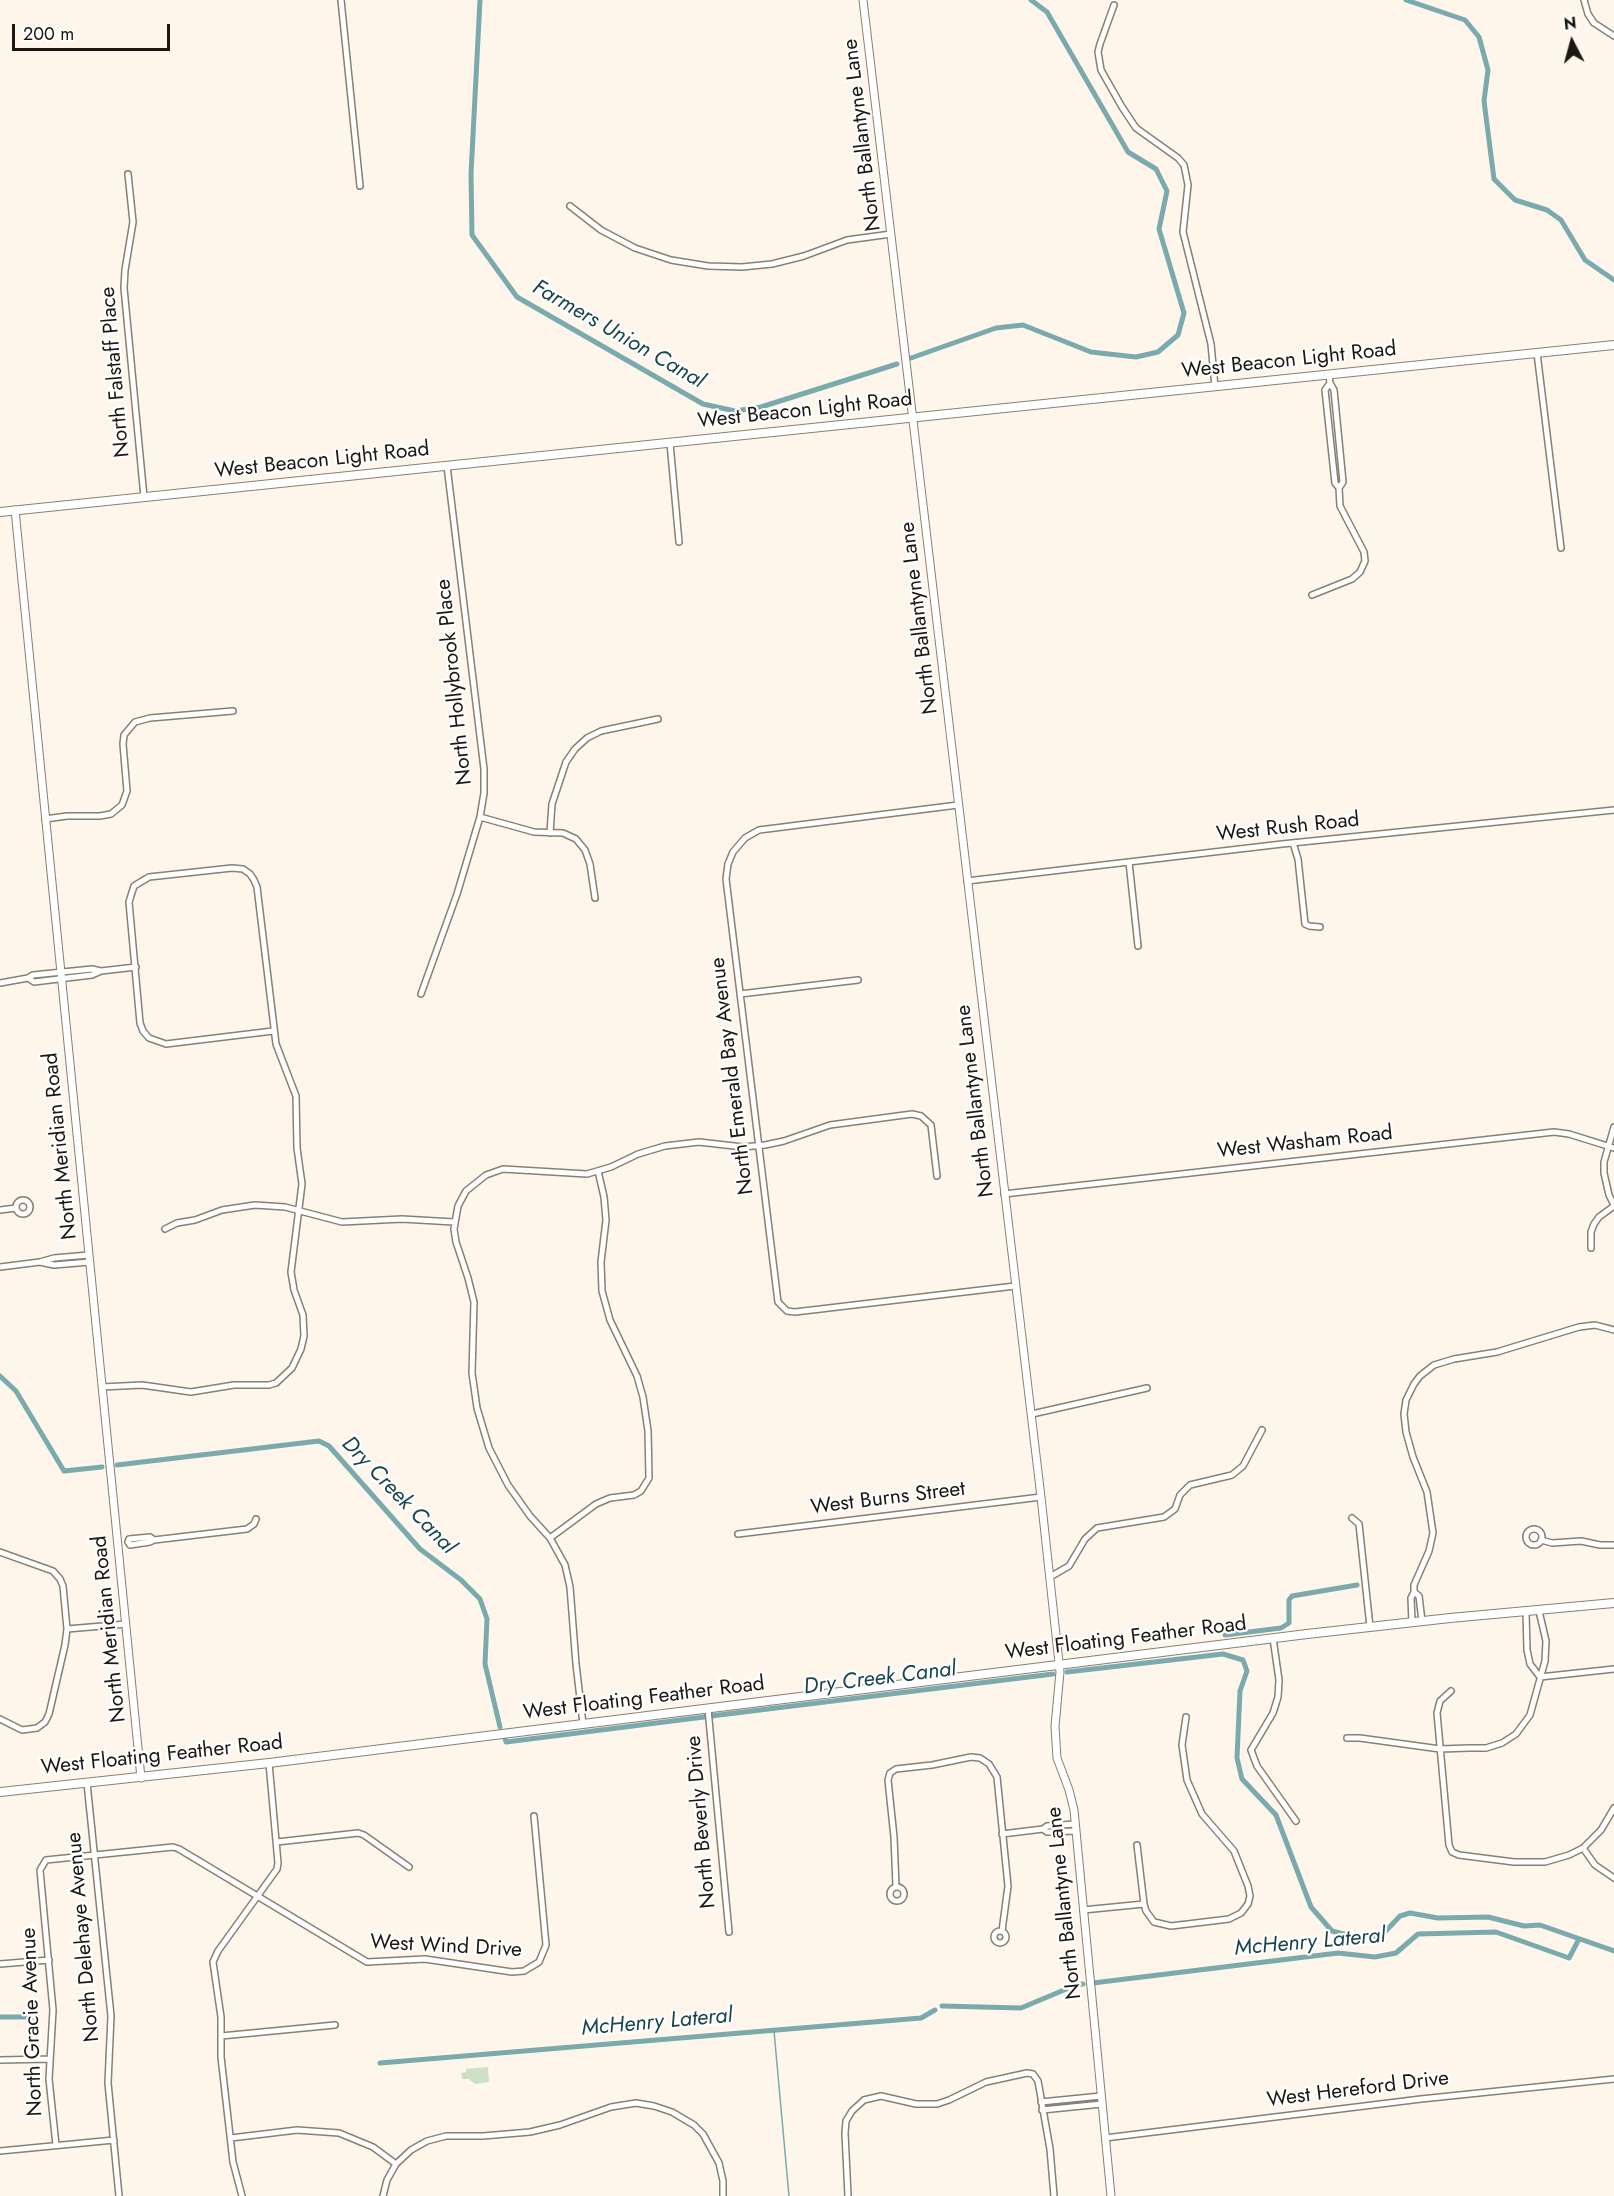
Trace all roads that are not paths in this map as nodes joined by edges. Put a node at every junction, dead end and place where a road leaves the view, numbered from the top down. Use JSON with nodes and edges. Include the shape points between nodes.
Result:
{"nodes":[{"id":1,"x":341,"y":0,"type":"edge"},
{"id":2,"x":863,"y":0,"type":"edge"},
{"id":3,"x":1584,"y":0,"type":"edge"},
{"id":4,"x":1114,"y":5,"type":"dead end"},
{"id":5,"x":1614,"y":36,"type":"edge"},
{"id":6,"x":128,"y":174,"type":"dead end"},
{"id":7,"x":360,"y":186,"type":"dead end"},
{"id":8,"x":570,"y":206,"type":"dead end"},
{"id":9,"x":891,"y":234,"type":"junction"},
{"id":10,"x":1614,"y":345,"type":"edge"},
{"id":11,"x":1537,"y":353,"type":"junction"},
{"id":12,"x":1329,"y":379,"type":"junction"},
{"id":13,"x":1215,"y":387,"type":"junction"},
{"id":14,"x":912,"y":418,"type":"junction"},
{"id":15,"x":670,"y":443,"type":"junction"},
{"id":16,"x":447,"y":466,"type":"junction"},
{"id":17,"x":144,"y":497,"type":"junction"},
{"id":18,"x":15,"y":510,"type":"junction"},
{"id":19,"x":0,"y":512,"type":"edge"},
{"id":20,"x":679,"y":542,"type":"dead end"},
{"id":21,"x":1561,"y":548,"type":"dead end"},
{"id":22,"x":1312,"y":596,"type":"dead end"},
{"id":23,"x":233,"y":711,"type":"dead end"},
{"id":24,"x":658,"y":719,"type":"dead end"},
{"id":25,"x":958,"y":805,"type":"junction"},
{"id":26,"x":1614,"y":810,"type":"edge"},
{"id":27,"x":480,"y":817,"type":"junction"},
{"id":28,"x":45,"y":819,"type":"junction"},
{"id":29,"x":550,"y":832,"type":"junction"},
{"id":30,"x":1293,"y":843,"type":"junction"},
{"id":31,"x":1129,"y":862,"type":"junction"},
{"id":32,"x":967,"y":881,"type":"junction"},
{"id":33,"x":595,"y":898,"type":"dead end"},
{"id":34,"x":1320,"y":927,"type":"dead end"},
{"id":35,"x":1138,"y":946,"type":"dead end"},
{"id":36,"x":136,"y":967,"type":"junction"},
{"id":37,"x":61,"y":976,"type":"junction"},
{"id":38,"x":858,"y":980,"type":"dead end"},
{"id":39,"x":0,"y":983,"type":"edge"},
{"id":40,"x":421,"y":994,"type":"dead end"},
{"id":41,"x":740,"y":994,"type":"junction"},
{"id":42,"x":273,"y":1031,"type":"junction"},
{"id":43,"x":1614,"y":1127,"type":"edge"},
{"id":44,"x":758,"y":1146,"type":"junction"},
{"id":45,"x":1611,"y":1147,"type":"edge"},
{"id":46,"x":598,"y":1171,"type":"junction"},
{"id":47,"x":938,"y":1176,"type":"dead end"},
{"id":48,"x":1004,"y":1194,"type":"junction"},
{"id":49,"x":1614,"y":1206,"type":"edge"},
{"id":50,"x":16,"y":1208,"type":"dead end"},
{"id":51,"x":0,"y":1210,"type":"edge"},
{"id":52,"x":299,"y":1210,"type":"junction"},
{"id":53,"x":454,"y":1222,"type":"junction"},
{"id":54,"x":165,"y":1229,"type":"dead end"},
{"id":55,"x":1591,"y":1248,"type":"dead end"},
{"id":56,"x":89,"y":1258,"type":"junction"},
{"id":57,"x":0,"y":1267,"type":"edge"},
{"id":58,"x":1015,"y":1286,"type":"junction"},
{"id":59,"x":1614,"y":1330,"type":"edge"},
{"id":60,"x":102,"y":1388,"type":"junction"},
{"id":61,"x":1147,"y":1388,"type":"dead end"},
{"id":62,"x":1032,"y":1414,"type":"junction"},
{"id":63,"x":1262,"y":1430,"type":"dead end"},
{"id":64,"x":1041,"y":1497,"type":"junction"},
{"id":65,"x":1352,"y":1518,"type":"dead end"},
{"id":66,"x":256,"y":1519,"type":"dead end"},
{"id":67,"x":738,"y":1534,"type":"dead end"},
{"id":68,"x":550,"y":1538,"type":"junction"},
{"id":69,"x":1541,"y":1540,"type":"dead end"},
{"id":70,"x":118,"y":1543,"type":"junction"},
{"id":71,"x":1614,"y":1545,"type":"edge"},
{"id":72,"x":0,"y":1552,"type":"edge"},
{"id":73,"x":1050,"y":1576,"type":"junction"},
{"id":74,"x":1414,"y":1592,"type":"junction"},
{"id":75,"x":1614,"y":1602,"type":"edge"},
{"id":76,"x":1539,"y":1611,"type":"junction"},
{"id":77,"x":1526,"y":1612,"type":"junction"},
{"id":78,"x":1422,"y":1621,"type":"junction"},
{"id":79,"x":1412,"y":1622,"type":"junction"},
{"id":80,"x":126,"y":1624,"type":"junction"},
{"id":81,"x":1370,"y":1628,"type":"junction"},
{"id":82,"x":67,"y":1629,"type":"junction"},
{"id":83,"x":1273,"y":1638,"type":"junction"},
{"id":84,"x":1060,"y":1665,"type":"junction"},
{"id":85,"x":1614,"y":1670,"type":"edge"},
{"id":86,"x":1540,"y":1677,"type":"junction"},
{"id":87,"x":1451,"y":1691,"type":"dead end"},
{"id":88,"x":708,"y":1709,"type":"junction"},
{"id":89,"x":1186,"y":1717,"type":"dead end"},
{"id":90,"x":0,"y":1719,"type":"edge"},
{"id":91,"x":583,"y":1724,"type":"junction"},
{"id":92,"x":1347,"y":1738,"type":"dead end"},
{"id":93,"x":1440,"y":1749,"type":"junction"},
{"id":94,"x":269,"y":1763,"type":"junction"},
{"id":95,"x":141,"y":1778,"type":"junction"},
{"id":96,"x":87,"y":1783,"type":"junction"},
{"id":97,"x":0,"y":1792,"type":"edge"},
{"id":98,"x":1614,"y":1808,"type":"edge"},
{"id":99,"x":534,"y":1816,"type":"dead end"},
{"id":100,"x":1296,"y":1821,"type":"dead end"},
{"id":101,"x":1075,"y":1827,"type":"junction"},
{"id":102,"x":1002,"y":1834,"type":"junction"},
{"id":103,"x":277,"y":1842,"type":"junction"},
{"id":104,"x":1137,"y":1845,"type":"dead end"},
{"id":105,"x":1583,"y":1848,"type":"junction"},
{"id":106,"x":94,"y":1854,"type":"junction"},
{"id":107,"x":43,"y":1863,"type":"joint"},
{"id":108,"x":410,"y":1867,"type":"dead end"},
{"id":109,"x":1614,"y":1878,"type":"edge"},
{"id":110,"x":896,"y":1886,"type":"dead end"},
{"id":111,"x":258,"y":1896,"type":"junction"},
{"id":112,"x":1144,"y":1904,"type":"junction"},
{"id":113,"x":1083,"y":1910,"type":"junction"},
{"id":114,"x":1002,"y":1931,"type":"dead end"},
{"id":115,"x":729,"y":1932,"type":"dead end"},
{"id":116,"x":49,"y":1960,"type":"junction"},
{"id":117,"x":0,"y":1964,"type":"edge"},
{"id":118,"x":334,"y":2025,"type":"dead end"},
{"id":119,"x":222,"y":2036,"type":"junction"},
{"id":120,"x":50,"y":2059,"type":"junction"},
{"id":121,"x":0,"y":2060,"type":"edge"},
{"id":122,"x":1614,"y":2079,"type":"edge"},
{"id":123,"x":1102,"y":2100,"type":"junction"},
{"id":124,"x":1041,"y":2102,"type":"junction"},
{"id":125,"x":1042,"y":2110,"type":"junction"},
{"id":126,"x":231,"y":2138,"type":"junction"},
{"id":127,"x":1105,"y":2138,"type":"junction"},
{"id":128,"x":114,"y":2140,"type":"junction"},
{"id":129,"x":56,"y":2145,"type":"junction"},
{"id":130,"x":0,"y":2151,"type":"edge"},
{"id":131,"x":396,"y":2164,"type":"junction"},
{"id":132,"x":119,"y":2196,"type":"edge"},
{"id":133,"x":242,"y":2196,"type":"edge"},
{"id":134,"x":383,"y":2196,"type":"edge"},
{"id":135,"x":723,"y":2196,"type":"edge"},
{"id":136,"x":848,"y":2196,"type":"edge"},
{"id":137,"x":1054,"y":2196,"type":"edge"},
{"id":138,"x":1111,"y":2196,"type":"edge"}],
"edges":[{"from":1,"to":7,"type":"street"},
{"from":2,"to":9,"type":"street","name":"North Ballantyne Lane"},
{"from":3,"to":5,"type":"street","via":[[1594,23]]},
{"from":4,"to":13,"type":"street","via":[[1098,52],[1101,69],[1136,128],[1184,165],[1188,185],[1183,232],[1211,344]]},
{"from":6,"to":17,"type":"street","name":"North Falstaff Place","via":[[133,222],[124,288]]},
{"from":8,"to":9,"type":"street","via":[[601,230],[635,248],[671,260],[708,266],[772,264],[847,240]]},
{"from":9,"to":14,"type":"street","name":"North Ballantyne Lane"},
{"from":10,"to":11,"type":"main road","name":"West Beacon Light Road"},
{"from":11,"to":12,"type":"main road","name":"West Beacon Light Road"},
{"from":11,"to":21,"type":"street"},
{"from":12,"to":13,"type":"main road","name":"West Beacon Light Road"},
{"from":12,"to":22,"type":"street","via":[[1325,390],[1335,483],[1340,506],[1365,561],[1352,579]]},
{"from":13,"to":14,"type":"main road","name":"West Beacon Light Road"},
{"from":14,"to":15,"type":"main road","name":"West Beacon Light Road"},
{"from":14,"to":25,"type":"street","name":"North Ballantyne Lane"},
{"from":15,"to":16,"type":"main road","name":"West Beacon Light Road"},
{"from":15,"to":20,"type":"street"},
{"from":16,"to":17,"type":"main road","name":"West Beacon Light Road"},
{"from":16,"to":27,"type":"street","name":"North Hollybrook Place","via":[[484,769]]},
{"from":17,"to":18,"type":"main road","name":"West Beacon Light Road"},
{"from":18,"to":19,"type":"main road","name":"West Beacon Light Road"},
{"from":18,"to":28,"type":"street","name":"North Meridian Road"},
{"from":23,"to":28,"type":"street","via":[[135,722],[124,735],[127,791],[122,805],[111,814],[100,816]]},
{"from":24,"to":29,"type":"street","via":[[601,731],[575,749],[566,762],[552,804]]},
{"from":25,"to":32,"type":"street","name":"North Ballantyne Lane"},
{"from":25,"to":41,"type":"street","name":"North Emerald Bay Avenue","via":[[766,828],[739,843],[730,858],[726,879]]},
{"from":26,"to":30,"type":"street","name":"West Rush Road"},
{"from":27,"to":29,"type":"street","via":[[534,832]]},
{"from":27,"to":40,"type":"street","name":"North Hollybrook Place"},
{"from":28,"to":37,"type":"street","name":"North Meridian Road"},
{"from":29,"to":33,"type":"street","via":[[570,836],[580,844],[590,864]]},
{"from":30,"to":31,"type":"street","name":"West Rush Road"},
{"from":30,"to":34,"type":"street","via":[[1305,924]]},
{"from":31,"to":32,"type":"street","name":"West Rush Road"},
{"from":31,"to":35,"type":"street"},
{"from":32,"to":48,"type":"street","name":"North Ballantyne Lane"},
{"from":36,"to":37,"type":"street"},
{"from":36,"to":42,"type":"street","via":[[141,1023],[149,1038],[166,1044]]},
{"from":36,"to":42,"type":"street","via":[[129,902],[134,886],[149,877],[243,869],[257,887]]},
{"from":37,"to":39,"type":"street"},
{"from":37,"to":56,"type":"street","name":"North Meridian Road"},
{"from":38,"to":41,"type":"street"},
{"from":41,"to":44,"type":"street","name":"North Emerald Bay Avenue"},
{"from":42,"to":52,"type":"street","via":[[296,1096],[302,1184]]},
{"from":43,"to":45,"type":"street"},
{"from":44,"to":46,"type":"street","via":[[680,1143],[651,1149]]},
{"from":44,"to":47,"type":"street","via":[[784,1142],[830,1125],[912,1114],[931,1125]]},
{"from":44,"to":58,"type":"street","name":"North Emerald Bay Avenue","via":[[776,1296],[787,1311]]},
{"from":45,"to":48,"type":"street","name":"West Washam Road","via":[[1554,1132]]},
{"from":45,"to":49,"type":"street","via":[[1604,1173]]},
{"from":46,"to":53,"type":"street","via":[[493,1171],[466,1191]]},
{"from":46,"to":68,"type":"street","via":[[606,1220],[602,1291],[610,1320],[643,1397],[649,1478],[641,1491],[596,1504]]},
{"from":48,"to":58,"type":"street","name":"North Ballantyne Lane"},
{"from":49,"to":55,"type":"street","via":[[1594,1224]]},
{"from":50,"to":51,"type":"street"},
{"from":52,"to":53,"type":"street","via":[[342,1222]]},
{"from":52,"to":54,"type":"street","via":[[244,1206]]},
{"from":52,"to":60,"type":"street","via":[[291,1272],[303,1315],[304,1336],[288,1373],[269,1385],[234,1385],[191,1392],[142,1385]]},
{"from":53,"to":68,"type":"street","via":[[474,1302],[472,1373],[482,1428],[508,1485]]},
{"from":56,"to":57,"type":"street","via":[[54,1266],[40,1262]]},
{"from":56,"to":60,"type":"street","name":"North Meridian Road"},
{"from":58,"to":62,"type":"street","name":"North Ballantyne Lane"},
{"from":59,"to":74,"type":"street","via":[[1595,1326],[1562,1331],[1497,1352],[1434,1365],[1420,1376],[1406,1400],[1404,1414],[1413,1457],[1427,1492],[1433,1533]]},
{"from":60,"to":70,"type":"street","name":"North Meridian Road"},
{"from":61,"to":62,"type":"street"},
{"from":62,"to":64,"type":"street","name":"North Ballantyne Lane"},
{"from":63,"to":73,"type":"street","via":[[1243,1466],[1232,1475],[1190,1485],[1180,1495],[1175,1509],[1164,1517],[1097,1528],[1085,1539],[1069,1566]]},
{"from":64,"to":67,"type":"street","name":"West Burns Street"},
{"from":64,"to":73,"type":"street","name":"North Ballantyne Lane"},
{"from":65,"to":81,"type":"street","via":[[1359,1524]]},
{"from":66,"to":70,"type":"street","via":[[247,1529]]},
{"from":68,"to":91,"type":"street","via":[[569,1580]]},
{"from":69,"to":71,"type":"street"},
{"from":70,"to":80,"type":"street","name":"North Meridian Road"},
{"from":72,"to":82,"type":"street","via":[[48,1567],[60,1579]]},
{"from":73,"to":84,"type":"street","name":"North Ballantyne Lane"},
{"from":74,"to":78,"type":"street","via":[[1419,1596]]},
{"from":74,"to":79,"type":"street"},
{"from":75,"to":76,"type":"main road","name":"West Floating Feather Road"},
{"from":76,"to":77,"type":"main road","name":"West Floating Feather Road"},
{"from":76,"to":86,"type":"street","via":[[1545,1641]]},
{"from":77,"to":78,"type":"main road","name":"West Floating Feather Road"},
{"from":77,"to":86,"type":"street","via":[[1530,1664]]},
{"from":78,"to":79,"type":"main road","name":"West Floating Feather Road"},
{"from":79,"to":81,"type":"main road","name":"West Floating Feather Road"},
{"from":80,"to":82,"type":"street"},
{"from":80,"to":95,"type":"street","name":"North Meridian Road"},
{"from":81,"to":83,"type":"main road","name":"West Floating Feather Road"},
{"from":82,"to":90,"type":"street","via":[[45,1722],[37,1728],[22,1730]]},
{"from":83,"to":84,"type":"main road","name":"West Floating Feather Road"},
{"from":83,"to":100,"type":"street","via":[[1278,1697],[1251,1750],[1264,1778]]},
{"from":84,"to":88,"type":"main road","name":"West Floating Feather Road"},
{"from":84,"to":101,"type":"street","name":"North Ballantyne Lane","via":[[1055,1739]]},
{"from":85,"to":86,"type":"street"},
{"from":86,"to":93,"type":"street","via":[[1530,1715],[1516,1734],[1486,1748]]},
{"from":87,"to":93,"type":"street","via":[[1440,1701],[1437,1713]]},
{"from":88,"to":91,"type":"main road","name":"West Floating Feather Road"},
{"from":88,"to":115,"type":"street","name":"North Beverly Drive"},
{"from":89,"to":112,"type":"street","via":[[1182,1745],[1187,1780],[1202,1814],[1234,1851],[1250,1896],[1241,1913],[1229,1919],[1171,1926],[1154,1922]]},
{"from":91,"to":94,"type":"main road","name":"West Floating Feather Road"},
{"from":92,"to":93,"type":"street"},
{"from":93,"to":105,"type":"street","via":[[1452,1852],[1545,1862]]},
{"from":94,"to":95,"type":"main road","name":"West Floating Feather Road"},
{"from":94,"to":103,"type":"street"},
{"from":95,"to":96,"type":"main road","name":"West Floating Feather Road"},
{"from":96,"to":97,"type":"main road","name":"West Floating Feather Road"},
{"from":96,"to":106,"type":"street","name":"North Delehaye Avenue"},
{"from":98,"to":105,"type":"street","via":[[1601,1830]]},
{"from":99,"to":111,"type":"street","name":"West Wind Drive","via":[[546,1940],[539,1962],[530,1969],[512,1972],[424,1959],[367,1962]]},
{"from":101,"to":102,"type":"street"},
{"from":101,"to":113,"type":"street","name":"North Ballantyne Lane"},
{"from":102,"to":110,"type":"street","via":[[997,1778],[980,1758],[896,1769],[888,1780]]},
{"from":102,"to":114,"type":"street","via":[[1008,1886]]},
{"from":103,"to":108,"type":"street","via":[[358,1833]]},
{"from":103,"to":111,"type":"street","via":[[277,1869]]},
{"from":104,"to":112,"type":"street"},
{"from":105,"to":109,"type":"street","via":[[1595,1865]]},
{"from":106,"to":107,"type":"street","name":"West Wind Drive","via":[[50,1858]]},
{"from":106,"to":111,"type":"street","name":"West Wind Drive","via":[[173,1847]]},
{"from":106,"to":128,"type":"street","name":"North Delehaye Avenue","via":[[111,2016],[108,2083]]},
{"from":107,"to":116,"type":"street","name":"North Gracie Avenue","via":[[40,1870]]},
{"from":111,"to":119,"type":"street","via":[[215,1957],[213,1969]]},
{"from":112,"to":113,"type":"street"},
{"from":113,"to":123,"type":"street","name":"North Ballantyne Lane"},
{"from":116,"to":117,"type":"street"},
{"from":116,"to":120,"type":"street","name":"North Gracie Avenue","via":[[53,2010]]},
{"from":118,"to":119,"type":"street"},
{"from":119,"to":126,"type":"street"},
{"from":120,"to":121,"type":"street"},
{"from":120,"to":129,"type":"street","name":"North Gracie Avenue"},
{"from":122,"to":127,"type":"street","name":"West Hereford Drive"},
{"from":123,"to":124,"type":"street"},
{"from":123,"to":125,"type":"street"},
{"from":123,"to":127,"type":"street","name":"North Ballantyne Lane"},
{"from":124,"to":125,"type":"street"},
{"from":124,"to":136,"type":"street","via":[[1038,2081],[1027,2073],[991,2080],[937,2104],[881,2096],[864,2100],[846,2121]]},
{"from":125,"to":137,"type":"street"},
{"from":126,"to":131,"type":"street","via":[[297,2130],[339,2133],[373,2146]]},
{"from":126,"to":133,"type":"street"},
{"from":127,"to":138,"type":"street","name":"North Ballantyne Lane"},
{"from":128,"to":129,"type":"street"},
{"from":128,"to":132,"type":"street","name":"North Delehaye Avenue"},
{"from":129,"to":130,"type":"street"},
{"from":131,"to":134,"type":"street"},
{"from":131,"to":135,"type":"street","via":[[416,2146],[433,2138],[530,2132],[611,2107],[642,2104],[667,2109],[703,2134],[719,2163]]}]}
